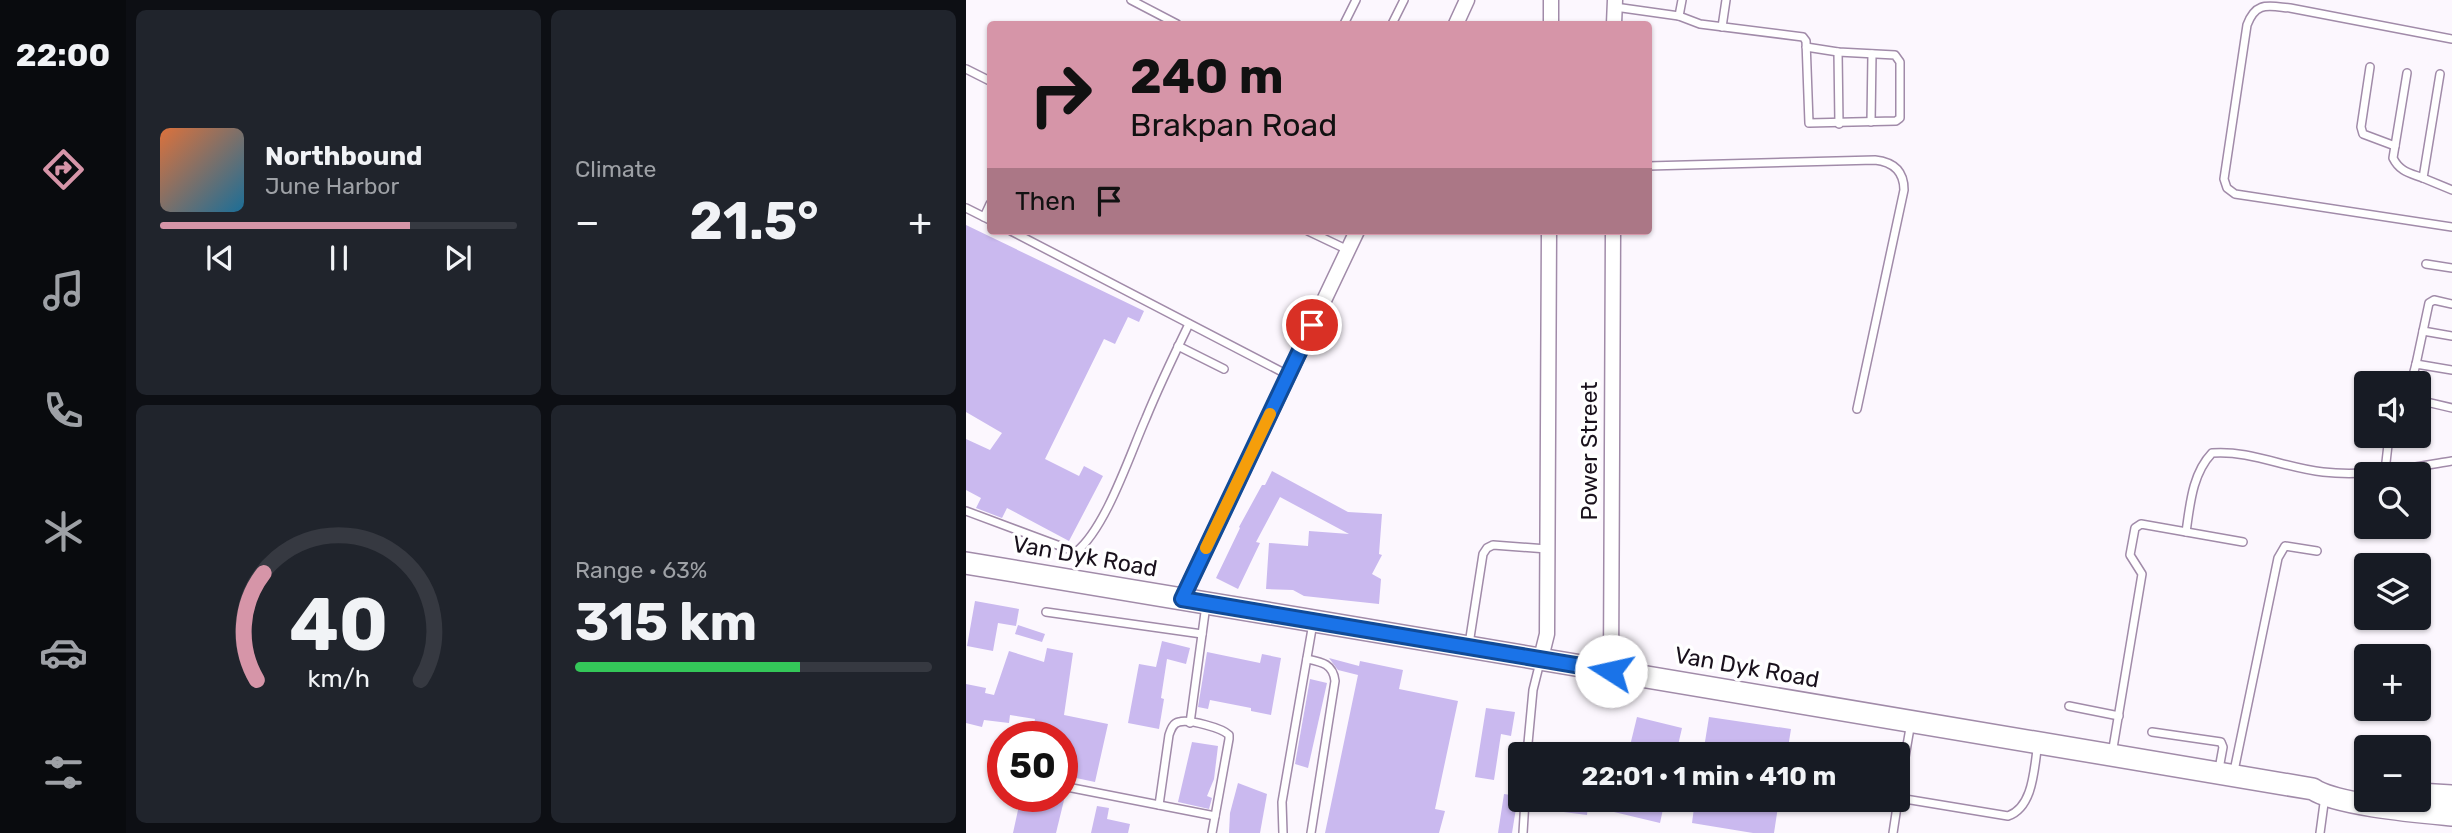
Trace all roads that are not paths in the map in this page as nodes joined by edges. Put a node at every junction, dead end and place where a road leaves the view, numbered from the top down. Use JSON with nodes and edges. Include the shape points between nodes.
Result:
{"nodes":[{"id":1,"x":1132,"y":0,"type":"edge"},
{"id":2,"x":1356,"y":0,"type":"edge"},
{"id":3,"x":1404,"y":0,"type":"edge"},
{"id":4,"x":1467,"y":0,"type":"edge"},
{"id":5,"x":1551,"y":0,"type":"edge"},
{"id":6,"x":1682,"y":0,"type":"edge"},
{"id":7,"x":1726,"y":0,"type":"edge"},
{"id":8,"x":1615,"y":3,"type":"edge"},
{"id":9,"x":1679,"y":16,"type":"junction"},
{"id":10,"x":1171,"y":21,"type":"edge"},
{"id":11,"x":1346,"y":21,"type":"edge"},
{"id":12,"x":1394,"y":21,"type":"edge"},
{"id":13,"x":1457,"y":21,"type":"edge"},
{"id":14,"x":1551,"y":21,"type":"edge"},
{"id":15,"x":1614,"y":21,"type":"edge"},
{"id":16,"x":1722,"y":27,"type":"junction"},
{"id":17,"x":2452,"y":39,"type":"edge"},
{"id":18,"x":1806,"y":47,"type":"junction"},
{"id":19,"x":1838,"y":52,"type":"junction"},
{"id":20,"x":1872,"y":54,"type":"junction"},
{"id":21,"x":2370,"y":67,"type":"dead end"},
{"id":22,"x":966,"y":69,"type":"edge"},
{"id":23,"x":2407,"y":73,"type":"dead end"},
{"id":24,"x":2440,"y":74,"type":"dead end"},
{"id":25,"x":987,"y":80,"type":"edge"},
{"id":26,"x":1871,"y":122,"type":"junction"},
{"id":27,"x":1839,"y":124,"type":"junction"},
{"id":28,"x":2395,"y":146,"type":"junction"},
{"id":29,"x":1652,"y":166,"type":"edge"},
{"id":30,"x":2424,"y":178,"type":"junction"},
{"id":31,"x":2452,"y":190,"type":"edge"},
{"id":32,"x":966,"y":208,"type":"edge"},
{"id":33,"x":987,"y":219,"type":"edge"},
{"id":34,"x":2452,"y":227,"type":"edge"},
{"id":35,"x":1019,"y":235,"type":"edge"},
{"id":36,"x":1316,"y":235,"type":"edge"},
{"id":37,"x":1355,"y":235,"type":"edge"},
{"id":38,"x":1549,"y":235,"type":"edge"},
{"id":39,"x":1613,"y":235,"type":"edge"},
{"id":40,"x":1348,"y":250,"type":"junction"},
{"id":41,"x":2426,"y":264,"type":"dead end"},
{"id":42,"x":2452,"y":268,"type":"edge"},
{"id":43,"x":2452,"y":304,"type":"edge"},
{"id":44,"x":1189,"y":324,"type":"junction"},
{"id":45,"x":2423,"y":331,"type":"junction"},
{"id":46,"x":2452,"y":336,"type":"edge"},
{"id":47,"x":1178,"y":346,"type":"junction"},
{"id":48,"x":2416,"y":364,"type":"junction"},
{"id":49,"x":1224,"y":369,"type":"dead end"},
{"id":50,"x":2452,"y":370,"type":"edge"},
{"id":51,"x":2414,"y":371,"type":"edge"},
{"id":52,"x":1289,"y":375,"type":"junction"},
{"id":53,"x":2431,"y":403,"type":"edge"},
{"id":54,"x":2452,"y":408,"type":"edge"},
{"id":55,"x":1857,"y":410,"type":"dead end"},
{"id":56,"x":2452,"y":461,"type":"edge"},
{"id":57,"x":2431,"y":464,"type":"edge"},
{"id":58,"x":2354,"y":471,"type":"edge"},
{"id":59,"x":966,"y":511,"type":"edge"},
{"id":60,"x":2186,"y":532,"type":"junction"},
{"id":61,"x":2243,"y":542,"type":"dead end"},
{"id":62,"x":1548,"y":549,"type":"junction"},
{"id":63,"x":2317,"y":551,"type":"dead end"},
{"id":64,"x":966,"y":563,"type":"edge"},
{"id":65,"x":1182,"y":599,"type":"junction"},
{"id":66,"x":1206,"y":604,"type":"junction"},
{"id":67,"x":1046,"y":612,"type":"dead end"},
{"id":68,"x":1313,"y":622,"type":"junction"},
{"id":69,"x":1202,"y":634,"type":"junction"},
{"id":70,"x":1469,"y":647,"type":"junction"},
{"id":71,"x":1541,"y":658,"type":"junction"},
{"id":72,"x":1307,"y":659,"type":"junction"},
{"id":73,"x":1611,"y":671,"type":"junction"},
{"id":74,"x":2068,"y":706,"type":"dead end"},
{"id":75,"x":2119,"y":716,"type":"junction"},
{"id":76,"x":1911,"y":721,"type":"junction"},
{"id":77,"x":1190,"y":723,"type":"junction"},
{"id":78,"x":2152,"y":732,"type":"dead end"},
{"id":79,"x":1529,"y":742,"type":"edge"},
{"id":80,"x":1907,"y":742,"type":"edge"},
{"id":81,"x":2039,"y":743,"type":"junction"},
{"id":82,"x":2112,"y":755,"type":"junction"},
{"id":83,"x":2226,"y":774,"type":"junction"},
{"id":84,"x":2354,"y":788,"type":"edge"},
{"id":85,"x":1078,"y":789,"type":"edge"},
{"id":86,"x":2319,"y":792,"type":"junction"},
{"id":87,"x":2441,"y":800,"type":"edge"},
{"id":88,"x":1910,"y":801,"type":"edge"},
{"id":89,"x":1159,"y":805,"type":"junction"},
{"id":90,"x":1524,"y":812,"type":"edge"},
{"id":91,"x":1896,"y":812,"type":"edge"},
{"id":92,"x":1215,"y":816,"type":"junction"},
{"id":93,"x":2452,"y":828,"type":"edge"},
{"id":94,"x":1212,"y":833,"type":"edge"},
{"id":95,"x":1283,"y":833,"type":"edge"},
{"id":96,"x":1311,"y":833,"type":"edge"},
{"id":97,"x":1522,"y":833,"type":"edge"},
{"id":98,"x":1893,"y":833,"type":"edge"},
{"id":99,"x":2320,"y":833,"type":"edge"}],
"edges":[{"from":1,"to":10,"type":"lane"},
{"from":2,"to":11,"type":"lane"},
{"from":3,"to":12,"type":"lane"},
{"from":4,"to":13,"type":"street"},
{"from":5,"to":14,"type":"street"},
{"from":6,"to":9,"type":"lane"},
{"from":7,"to":16,"type":"lane"},
{"from":8,"to":9,"type":"lane"},
{"from":8,"to":15,"type":"street"},
{"from":9,"to":16,"type":"lane"},
{"from":16,"to":18,"type":"lane","via":[[1799,36]]},
{"from":17,"to":34,"type":"lane","via":[[2263,5],[2252,13],[2247,25],[2224,179],[2235,194]]},
{"from":18,"to":19,"type":"lane"},
{"from":18,"to":27,"type":"lane","via":[[1808,122]]},
{"from":19,"to":20,"type":"lane"},
{"from":19,"to":27,"type":"lane"},
{"from":20,"to":26,"type":"lane"},
{"from":20,"to":26,"type":"lane","via":[[1895,55],[1900,62],[1901,113],[1896,121]]},
{"from":21,"to":28,"type":"lane","via":[[2361,127],[2364,134]]},
{"from":22,"to":25,"type":"lane"},
{"from":23,"to":28,"type":"lane"},
{"from":24,"to":30,"type":"lane"},
{"from":26,"to":27,"type":"lane"},
{"from":28,"to":30,"type":"lane","via":[[2397,166]]},
{"from":29,"to":55,"type":"lane","via":[[1875,160],[1898,170],[1904,190]]},
{"from":30,"to":31,"type":"lane"},
{"from":32,"to":33,"type":"lane"},
{"from":35,"to":44,"type":"lane"},
{"from":36,"to":40,"type":"lane"},
{"from":37,"to":40,"type":"street"},
{"from":38,"to":62,"type":"street","name":"Power Street"},
{"from":39,"to":73,"type":"street","name":"Power Street"},
{"from":40,"to":52,"type":"street"},
{"from":41,"to":42,"type":"lane"},
{"from":43,"to":45,"type":"lane","via":[[2429,303]]},
{"from":44,"to":47,"type":"lane"},
{"from":44,"to":52,"type":"lane"},
{"from":45,"to":46,"type":"lane"},
{"from":45,"to":48,"type":"lane"},
{"from":47,"to":49,"type":"lane"},
{"from":47,"to":59,"type":"lane","via":[[1112,497],[1091,537],[1076,552]]},
{"from":48,"to":50,"type":"lane"},
{"from":48,"to":51,"type":"lane"},
{"from":52,"to":65,"type":"street"},
{"from":53,"to":54,"type":"lane"},
{"from":56,"to":57,"type":"lane"},
{"from":58,"to":60,"type":"lane","via":[[2322,472],[2245,455],[2211,453],[2195,484]]},
{"from":60,"to":61,"type":"lane"},
{"from":60,"to":75,"type":"lane","via":[[2141,524],[2135,528],[2130,555],[2142,574]]},
{"from":62,"to":70,"type":"lane","via":[[1487,548]]},
{"from":62,"to":71,"type":"street","name":"Power Street","via":[[1548,634]]},
{"from":63,"to":83,"type":"lane","via":[[2286,546],[2278,558]]},
{"from":64,"to":65,"type":"main road","name":"Van Dyk Road"},
{"from":65,"to":66,"type":"main road","name":"Van Dyk Road"},
{"from":66,"to":68,"type":"main road","name":"Van Dyk Road"},
{"from":66,"to":69,"type":"lane"},
{"from":67,"to":69,"type":"lane"},
{"from":68,"to":70,"type":"main road","name":"Van Dyk Road"},
{"from":68,"to":72,"type":"lane"},
{"from":69,"to":77,"type":"lane"},
{"from":70,"to":71,"type":"main road","name":"Van Dyk Road"},
{"from":71,"to":73,"type":"main road","name":"Van Dyk Road"},
{"from":71,"to":79,"type":"lane"},
{"from":72,"to":95,"type":"lane","via":[[1282,802]]},
{"from":72,"to":96,"type":"lane","via":[[1327,664],[1335,681]]},
{"from":73,"to":76,"type":"main road","name":"Van Dyk Road"},
{"from":74,"to":75,"type":"lane"},
{"from":75,"to":82,"type":"lane"},
{"from":76,"to":80,"type":"lane"},
{"from":76,"to":81,"type":"main road","name":"Van Dyk Road"},
{"from":77,"to":89,"type":"lane","via":[[1179,722],[1171,729]]},
{"from":77,"to":92,"type":"lane","via":[[1229,735]]},
{"from":78,"to":83,"type":"lane","via":[[2221,741]]},
{"from":81,"to":82,"type":"main road","name":"Van Dyk Road"},
{"from":81,"to":88,"type":"lane","via":[[2026,800],[2013,815]]},
{"from":82,"to":83,"type":"main road","name":"Van Dyk Road"},
{"from":83,"to":86,"type":"main road","name":"Van Dyk Road"},
{"from":84,"to":86,"type":"main road","name":"Van Dyk Road","via":[[2323,786]]},
{"from":85,"to":89,"type":"lane"},
{"from":86,"to":87,"type":"main road","name":"Van Dyk Road"},
{"from":86,"to":99,"type":"lane"},
{"from":87,"to":93,"type":"main road"},
{"from":89,"to":92,"type":"lane"},
{"from":90,"to":97,"type":"lane"},
{"from":91,"to":98,"type":"lane"},
{"from":92,"to":94,"type":"lane"}]}
